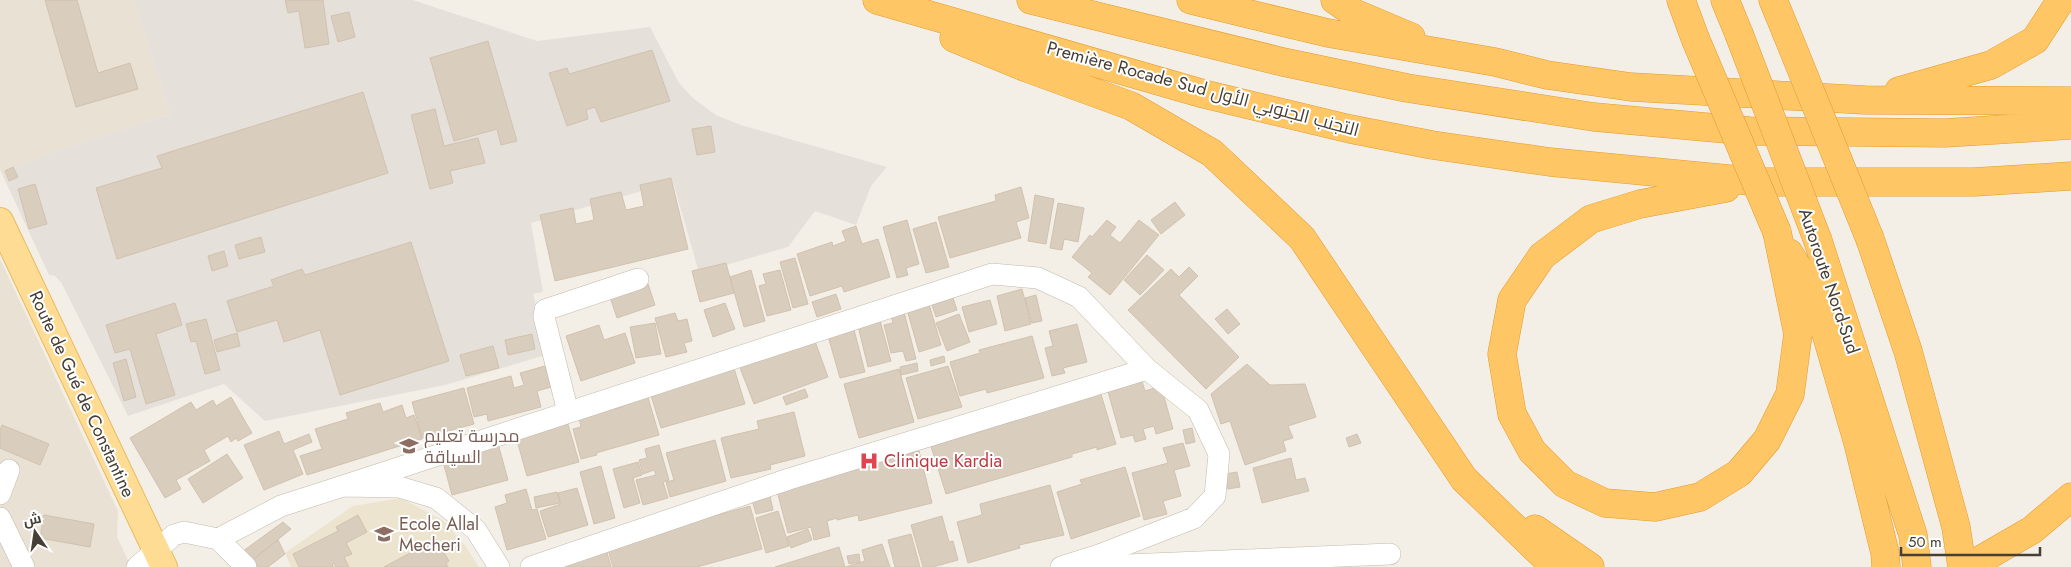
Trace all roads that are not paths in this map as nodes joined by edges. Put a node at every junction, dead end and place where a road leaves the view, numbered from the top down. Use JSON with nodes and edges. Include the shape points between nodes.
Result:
{"nodes":[{"id":1,"x":862,"y":0,"type":"edge"},
{"id":2,"x":877,"y":0,"type":"edge"},
{"id":3,"x":1031,"y":0,"type":"edge"},
{"id":4,"x":1191,"y":0,"type":"edge"},
{"id":5,"x":1335,"y":0,"type":"edge"},
{"id":6,"x":1681,"y":0,"type":"edge"},
{"id":7,"x":1725,"y":0,"type":"edge"},
{"id":8,"x":1773,"y":0,"type":"edge"},
{"id":9,"x":1783,"y":0,"type":"edge"},
{"id":10,"x":2061,"y":0,"type":"edge"},
{"id":11,"x":1785,"y":29,"type":"junction"},
{"id":12,"x":1454,"y":54,"type":"junction"},
{"id":13,"x":1865,"y":100,"type":"junction"},
{"id":14,"x":2071,"y":101,"type":"edge"},
{"id":15,"x":2071,"y":125,"type":"edge"},
{"id":16,"x":2071,"y":176,"type":"edge"},
{"id":17,"x":1760,"y":182,"type":"junction"},
{"id":18,"x":0,"y":221,"type":"edge"},
{"id":19,"x":1776,"y":232,"type":"junction"},
{"id":20,"x":638,"y":279,"type":"dead end"},
{"id":21,"x":1147,"y":369,"type":"junction"},
{"id":22,"x":568,"y":412,"type":"junction"},
{"id":23,"x":9,"y":470,"type":"dead end"},
{"id":24,"x":1464,"y":479,"type":"junction"},
{"id":25,"x":344,"y":486,"type":"junction"},
{"id":26,"x":0,"y":494,"type":"edge"},
{"id":27,"x":2071,"y":497,"type":"edge"},
{"id":28,"x":2,"y":526,"type":"edge"},
{"id":29,"x":218,"y":539,"type":"junction"},
{"id":30,"x":1390,"y":554,"type":"dead end"},
{"id":31,"x":1886,"y":560,"type":"edge"},
{"id":32,"x":153,"y":562,"type":"edge"},
{"id":33,"x":1101,"y":563,"type":"edge"},
{"id":34,"x":24,"y":567,"type":"edge"},
{"id":35,"x":246,"y":567,"type":"edge"},
{"id":36,"x":499,"y":567,"type":"edge"},
{"id":37,"x":531,"y":567,"type":"edge"},
{"id":38,"x":1061,"y":567,"type":"edge"},
{"id":39,"x":1555,"y":567,"type":"edge"},
{"id":40,"x":1590,"y":567,"type":"edge"},
{"id":41,"x":1917,"y":567,"type":"edge"},
{"id":42,"x":1962,"y":567,"type":"edge"},
{"id":43,"x":1968,"y":567,"type":"edge"}],
"edges":[{"from":1,"to":24,"type":"highway","via":[[1027,68],[1131,106],[1212,153],[1302,238]]},
{"from":2,"to":17,"type":"highway","name":"Première Rocade Sud التجنب الجنوبي الأول","via":[[1204,94],[1350,129],[1550,162]]},
{"from":3,"to":15,"type":"highway","via":[[1282,62],[1407,88],[1594,117],[1749,131],[1945,133]]},
{"from":4,"to":12,"type":"highway","via":[[1328,33]]},
{"from":5,"to":12,"type":"highway","via":[[1354,13]]},
{"from":6,"to":19,"type":"highway","bridge":true},
{"from":7,"to":41,"type":"highway","name":"Autoroute Nord-Sud","bridge":true,"via":[[1818,242],[1913,535]]},
{"from":8,"to":11,"type":"highway"},
{"from":9,"to":11,"type":"highway"},
{"from":10,"to":13,"type":"highway","via":[[2035,40],[1991,66]]},
{"from":11,"to":42,"type":"highway","bridge":true,"via":[[1870,239],[1908,351],[1956,527]]},
{"from":12,"to":13,"type":"highway","via":[[1547,75],[1631,87]]},
{"from":13,"to":14,"type":"highway"},
{"from":16,"to":17,"type":"highway","name":"Première Rocade Sud التجنب الجنوبي الأول","via":[[1974,182]]},
{"from":17,"to":19,"type":"highway","via":[[1640,204],[1591,218],[1542,256],[1512,300],[1502,354],[1512,414],[1532,451],[1565,484],[1605,503],[1655,507],[1700,497],[1739,473],[1768,440],[1790,394],[1798,334]]},
{"from":18,"to":32,"type":"main road","name":"Route de Gué de Constantine"},
{"from":19,"to":31,"type":"highway","via":[[1816,300],[1858,443]]},
{"from":20,"to":22,"type":"street","via":[[546,310],[544,317]]},
{"from":21,"to":22,"type":"street","via":[[1079,297],[1038,278],[992,274]]},
{"from":21,"to":33,"type":"street","via":[[1198,410],[1219,454],[1215,496],[1194,518]]},
{"from":21,"to":37,"type":"street","via":[[789,479]]},
{"from":22,"to":25,"type":"street"},
{"from":23,"to":26,"type":"street"},
{"from":24,"to":39,"type":"highway"},
{"from":24,"to":40,"type":"highway"},
{"from":25,"to":29,"type":"street","via":[[281,506]]},
{"from":25,"to":36,"type":"street","via":[[399,487],[436,498],[476,530]]},
{"from":27,"to":43,"type":"highway","via":[[2032,530]]},
{"from":28,"to":34,"type":"street"},
{"from":29,"to":32,"type":"street","via":[[184,532],[174,535]]},
{"from":29,"to":35,"type":"street"},
{"from":30,"to":33,"type":"street"},
{"from":33,"to":38,"type":"street"}]}
